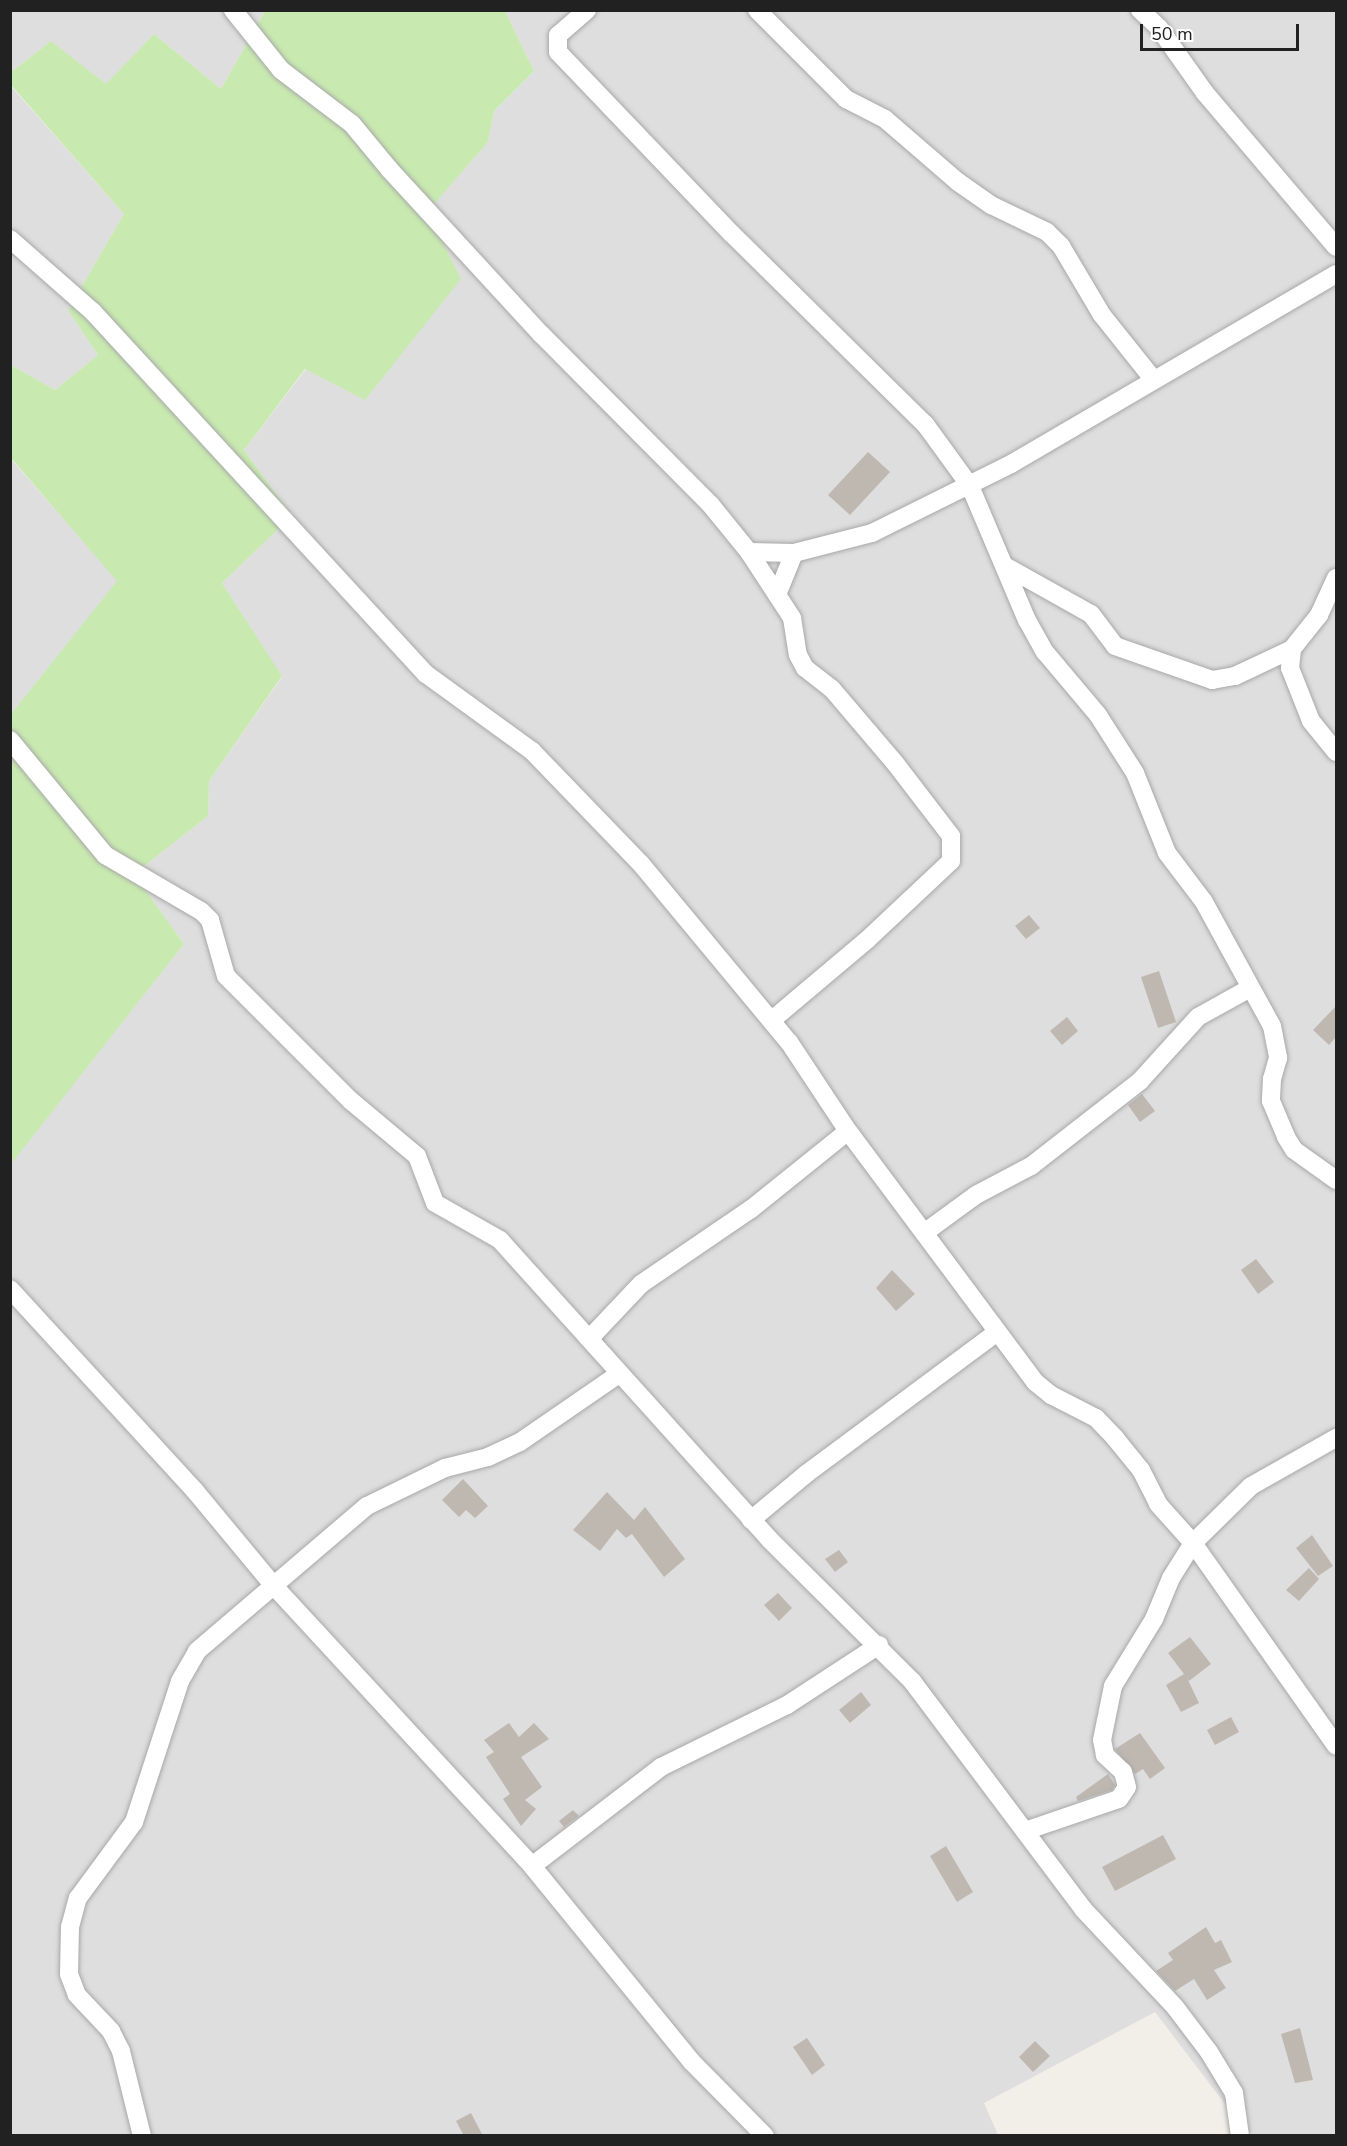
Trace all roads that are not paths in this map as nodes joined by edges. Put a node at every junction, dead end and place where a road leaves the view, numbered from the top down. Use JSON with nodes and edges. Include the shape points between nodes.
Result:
{"nodes":[{"id":1,"x":233,"y":10,"type":"edge"},
{"id":2,"x":587,"y":10,"type":"edge"},
{"id":3,"x":757,"y":10,"type":"edge"},
{"id":4,"x":1140,"y":10,"type":"edge"},
{"id":5,"x":10,"y":239,"type":"edge"},
{"id":6,"x":1336,"y":247,"type":"edge"},
{"id":7,"x":1336,"y":274,"type":"edge"},
{"id":8,"x":1154,"y":379,"type":"junction"},
{"id":9,"x":970,"y":486,"type":"junction"},
{"id":10,"x":749,"y":552,"type":"junction"},
{"id":11,"x":794,"y":553,"type":"junction"},
{"id":12,"x":1005,"y":566,"type":"junction"},
{"id":13,"x":1336,"y":578,"type":"edge"},
{"id":14,"x":777,"y":595,"type":"junction"},
{"id":15,"x":1292,"y":649,"type":"junction"},
{"id":16,"x":10,"y":740,"type":"edge"},
{"id":17,"x":1336,"y":752,"type":"edge"},
{"id":18,"x":1250,"y":988,"type":"junction"},
{"id":19,"x":772,"y":1020,"type":"junction"},
{"id":20,"x":848,"y":1131,"type":"junction"},
{"id":21,"x":1336,"y":1180,"type":"edge"},
{"id":22,"x":924,"y":1233,"type":"junction"},
{"id":23,"x":10,"y":1288,"type":"edge"},
{"id":24,"x":998,"y":1332,"type":"junction"},
{"id":25,"x":590,"y":1338,"type":"junction"},
{"id":26,"x":619,"y":1374,"type":"junction"},
{"id":27,"x":1336,"y":1438,"type":"edge"},
{"id":28,"x":751,"y":1520,"type":"junction"},
{"id":29,"x":1193,"y":1543,"type":"junction"},
{"id":30,"x":273,"y":1585,"type":"junction"},
{"id":31,"x":879,"y":1645,"type":"junction"},
{"id":32,"x":1336,"y":1746,"type":"edge"},
{"id":33,"x":1025,"y":1831,"type":"junction"},
{"id":34,"x":532,"y":1866,"type":"junction"},
{"id":35,"x":142,"y":2136,"type":"edge"},
{"id":36,"x":765,"y":2136,"type":"edge"},
{"id":37,"x":1240,"y":2136,"type":"edge"}],
"edges":[{"from":1,"to":10,"type":"street","via":[[281,70],[352,124],[541,334],[710,504]]},
{"from":2,"to":9,"type":"street","via":[[558,35],[558,52],[732,234],[925,424]]},
{"from":3,"to":8,"type":"street","via":[[846,99],[885,119],[991,205],[1047,232],[1060,246],[1102,315]]},
{"from":4,"to":6,"type":"street","via":[[1159,28],[1205,93]]},
{"from":5,"to":19,"type":"street","via":[[93,312],[426,674],[540,759],[641,864]]},
{"from":7,"to":8,"type":"street","via":[[1296,301]]},
{"from":8,"to":9,"type":"street"},
{"from":9,"to":11,"type":"street","via":[[872,532]]},
{"from":9,"to":12,"type":"street"},
{"from":10,"to":11,"type":"street"},
{"from":10,"to":14,"type":"street"},
{"from":11,"to":14,"type":"street"},
{"from":12,"to":15,"type":"street","via":[[1091,614],[1115,646],[1212,680],[1235,676]]},
{"from":12,"to":18,"type":"street","via":[[1045,652],[1098,715],[1135,773],[1167,853],[1204,902]]},
{"from":13,"to":15,"type":"street","via":[[1319,615]]},
{"from":14,"to":19,"type":"street","via":[[792,618],[798,655],[805,668],[831,689],[895,763],[951,836],[953,848],[951,861],[884,925]]},
{"from":15,"to":17,"type":"street","via":[[1294,684],[1311,721]]},
{"from":16,"to":25,"type":"street","via":[[105,855],[210,920],[226,976],[350,1100],[417,1156],[435,1203],[500,1240]]},
{"from":18,"to":21,"type":"street","via":[[1272,1026],[1278,1058],[1272,1078],[1272,1101],[1286,1137],[1294,1150]]},
{"from":18,"to":22,"type":"street","via":[[1198,1017],[1140,1081],[1031,1166],[976,1195]]},
{"from":19,"to":20,"type":"street"},
{"from":20,"to":22,"type":"street"},
{"from":20,"to":25,"type":"street","via":[[751,1209],[641,1284]]},
{"from":22,"to":24,"type":"street"},
{"from":23,"to":30,"type":"street","via":[[195,1491]]},
{"from":24,"to":28,"type":"street","via":[[806,1474]]},
{"from":24,"to":29,"type":"street","via":[[1035,1382],[1051,1395],[1096,1418],[1115,1438],[1141,1470],[1158,1504]]},
{"from":25,"to":26,"type":"street"},
{"from":26,"to":28,"type":"street"},
{"from":26,"to":30,"type":"street","via":[[520,1442],[488,1457],[445,1468],[367,1506]]},
{"from":27,"to":29,"type":"street","via":[[1251,1486]]},
{"from":28,"to":31,"type":"street"},
{"from":29,"to":32,"type":"street"},
{"from":29,"to":33,"type":"street","via":[[1113,1686],[1102,1740],[1106,1755],[1123,1772],[1127,1787],[1119,1799]]},
{"from":30,"to":34,"type":"street"},
{"from":30,"to":35,"type":"street","via":[[197,1652],[180,1681],[134,1822],[78,1898],[70,1927],[69,1974],[77,1995],[111,2031],[121,2051]]},
{"from":31,"to":33,"type":"street","via":[[912,1682]]},
{"from":31,"to":34,"type":"street","via":[[787,1705],[661,1767]]},
{"from":33,"to":37,"type":"street","via":[[1083,1909],[1175,2007],[1209,2052],[1234,2093]]},
{"from":34,"to":36,"type":"street","via":[[692,2062]]}]}
